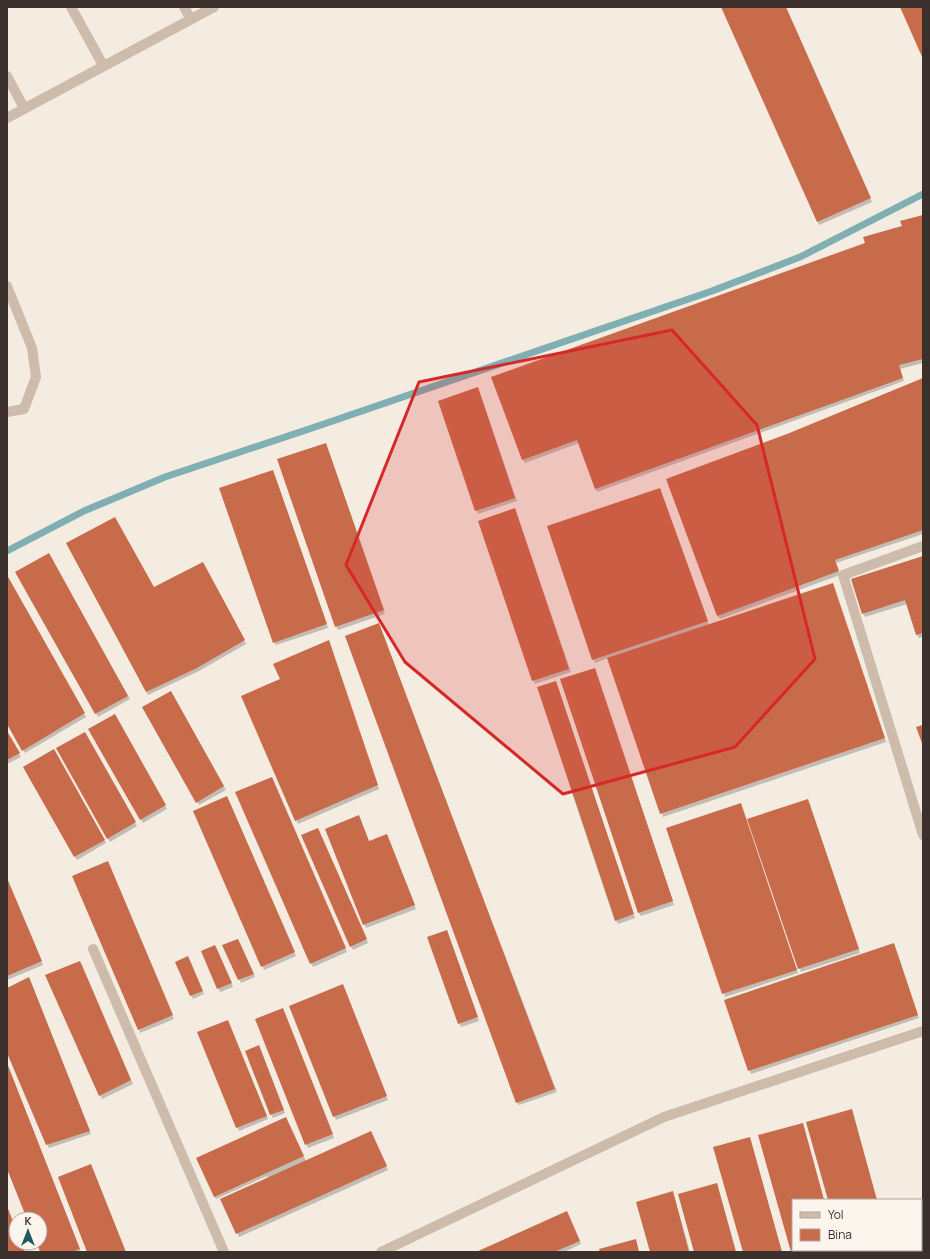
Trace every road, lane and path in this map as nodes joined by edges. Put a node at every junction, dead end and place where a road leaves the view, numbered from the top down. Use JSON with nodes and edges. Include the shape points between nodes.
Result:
{"nodes":[{"id":1,"x":71,"y":7,"type":"edge"},
{"id":2,"x":184,"y":7,"type":"edge"},
{"id":3,"x":214,"y":7,"type":"edge"},
{"id":4,"x":191,"y":20,"type":"junction"},
{"id":5,"x":103,"y":65,"type":"junction"},
{"id":6,"x":7,"y":76,"type":"edge"},
{"id":7,"x":24,"y":108,"type":"junction"},
{"id":8,"x":7,"y":118,"type":"edge"},
{"id":9,"x":7,"y":286,"type":"edge"},
{"id":10,"x":7,"y":412,"type":"edge"},
{"id":11,"x":923,"y":546,"type":"edge"},
{"id":12,"x":923,"y":835,"type":"edge"},
{"id":13,"x":93,"y":949,"type":"dead end"},
{"id":14,"x":923,"y":1031,"type":"edge"},
{"id":15,"x":224,"y":1252,"type":"edge"},
{"id":16,"x":381,"y":1252,"type":"edge"}],
"edges":[{"from":1,"to":5,"type":"street"},
{"from":2,"to":4,"type":"street"},
{"from":3,"to":4,"type":"street"},
{"from":4,"to":5,"type":"street"},
{"from":5,"to":7,"type":"street"},
{"from":6,"to":7,"type":"street"},
{"from":7,"to":8,"type":"street"},
{"from":9,"to":10,"type":"street","via":[[32,348],[36,377],[24,409]]},
{"from":11,"to":12,"type":"street","via":[[843,575]]},
{"from":13,"to":15,"type":"street"},
{"from":14,"to":16,"type":"street","via":[[664,1117]]}]}
